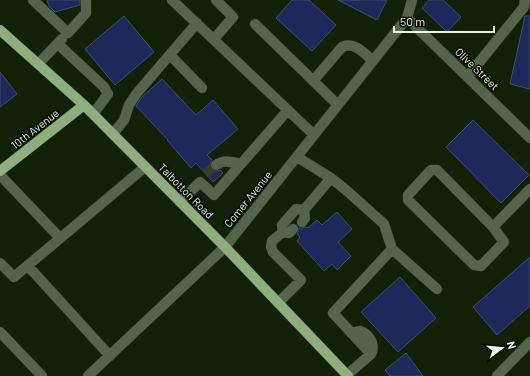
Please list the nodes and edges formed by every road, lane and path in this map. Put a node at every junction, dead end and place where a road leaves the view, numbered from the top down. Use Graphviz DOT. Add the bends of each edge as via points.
graph roads {
  1 [pos="33,0"];
  2 [pos="86,0"];
  3 [pos="172,0"];
  4 [pos="216,0"];
  5 [pos="412,0"];
  6 [pos="525,0"];
  7 [pos="407,18"];
  8 [pos="197,23"];
  9 [pos="256,24"];
  10 [pos="0,30"];
  11 [pos="68,34"];
  12 [pos="214,39"];
  13 [pos="58,44"];
  14 [pos="170,55"];
  15 [pos="373,61"];
  16 [pos="38,64"];
  17 [pos="468,76"];
  18 [pos="313,81"];
  19 [pos="202,88"];
  20 [pos="338,105"];
  21 [pos="84,106"];
  22 [pos="288,110"];
  23 [pos="93,114"];
  24 [pos="113,134"];
  25 [pos="314,135"];
  26 [pos="530,138"];
  27 [pos="297,157"];
  28 [pos="216,164"];
  29 [pos="241,164"];
  30 [pos="145,167"];
  31 [pos="0,171"];
  32 [pos="0,175"];
  33 [pos="331,178"];
  34 [pos="530,189"];
  35 [pos="180,202"];
  36 [pos="304,210"];
  37 [pos="302,222"];
  38 [pos="494,226"];
  39 [pos="294,229"];
  40 [pos="283,232"];
  41 [pos="60,238"];
  42 [pos="225,247"];
  43 [pos="392,249"];
  44 [pos="0,263"];
  45 [pos="28,266"];
  46 [pos="437,289"];
  47 [pos="278,303"];
  48 [pos="0,332"];
  49 [pos="530,342"];
  50 [pos="110,356"];
  51 [pos="42,376"];
  52 [pos="88,376"];
  53 [pos="347,376"];
  54 [pos="497,376"];
  1 -- 11 [label="street"];
  2 -- 11 [label="street" via="86,14"];
  3 -- 8 [label="street"];
  4 -- 12 [label="street" via="233,18"];
  5 -- 7 [label="street"];
  6 -- 17 [label="street" via="524,6"];
  7 -- 15 [label="street, Comer Avenue"];
  7 -- 17 [label="street, Olive Street"];
  8 -- 12 [label="street"];
  8 -- 14 [label="street"];
  9 -- 18 [label="street"];
  10 -- 16 [label="main road, Talbotton Road"];
  11 -- 13 [label="street"];
  12 -- 22 [label="street"];
  13 -- 16 [label="street"];
  13 -- 23 [label="street" via="104,87 108,94"];
  14 -- 19 [label="street"];
  14 -- 24 [label="street" via="137,93 129,105 124,120"];
  15 -- 18 [label="street" via="353,45 347,44"];
  15 -- 20 [label="street, Comer Avenue"];
  16 -- 21 [label="main road, Talbotton Road"];
  17 -- 26 [label="street, Olive Street"];
  18 -- 20 [label="street"];
  20 -- 25 [label="street, Comer Avenue"];
  21 -- 23 [label="main road, Talbotton Road"];
  21 -- 31 [label="main road, 10th Avenue"];
  22 -- 25 [label="street"];
  22 -- 29 [label="street"];
  23 -- 24 [label="main road, Talbotton Road"];
  24 -- 30 [label="main road, Talbotton Road"];
  25 -- 27 [label="street, Comer Avenue"];
  27 -- 33 [label="street"];
  27 -- 42 [label="street, Comer Avenue"];
  28 -- 29 [label="street" via="228,161"];
  29 -- 35 [label="street" via="214,195 203,178"];
  30 -- 35 [label="main road, Talbotton Road"];
  30 -- 41 [label="street"];
  32 -- 41 [label="street"];
  33 -- 36 [label="street"];
  33 -- 43 [label="street" via="384,224"];
  34 -- 38 [label="street"];
  35 -- 42 [label="main road, Talbotton Road"];
  36 -- 37 [label="street" via="305,218"];
  36 -- 40 [label="street" via="296,209 282,225"];
  38 -- 38 [label="street" via="437,170 431,170 408,195 408,200 474,265 481,266 504,242"];
  39 -- 40 [label="street"];
  40 -- 47 [label="street" via="272,241 273,252 304,283"];
  41 -- 45 [label="street"];
  42 -- 47 [label="main road, Talbotton Road"];
  42 -- 50 [label="street, Comer Avenue"];
  43 -- 46 [label="street"];
  43 -- 53 [label="street" via="333,313 371,354"];
  44 -- 45 [label="street" via="14,277"];
  45 -- 50 [label="street"];
  47 -- 53 [label="main road, Talbotton Road"];
  48 -- 51 [label="street"];
  49 -- 54 [label="street"];
  50 -- 52 [label="street, Comer Avenue"];
}
